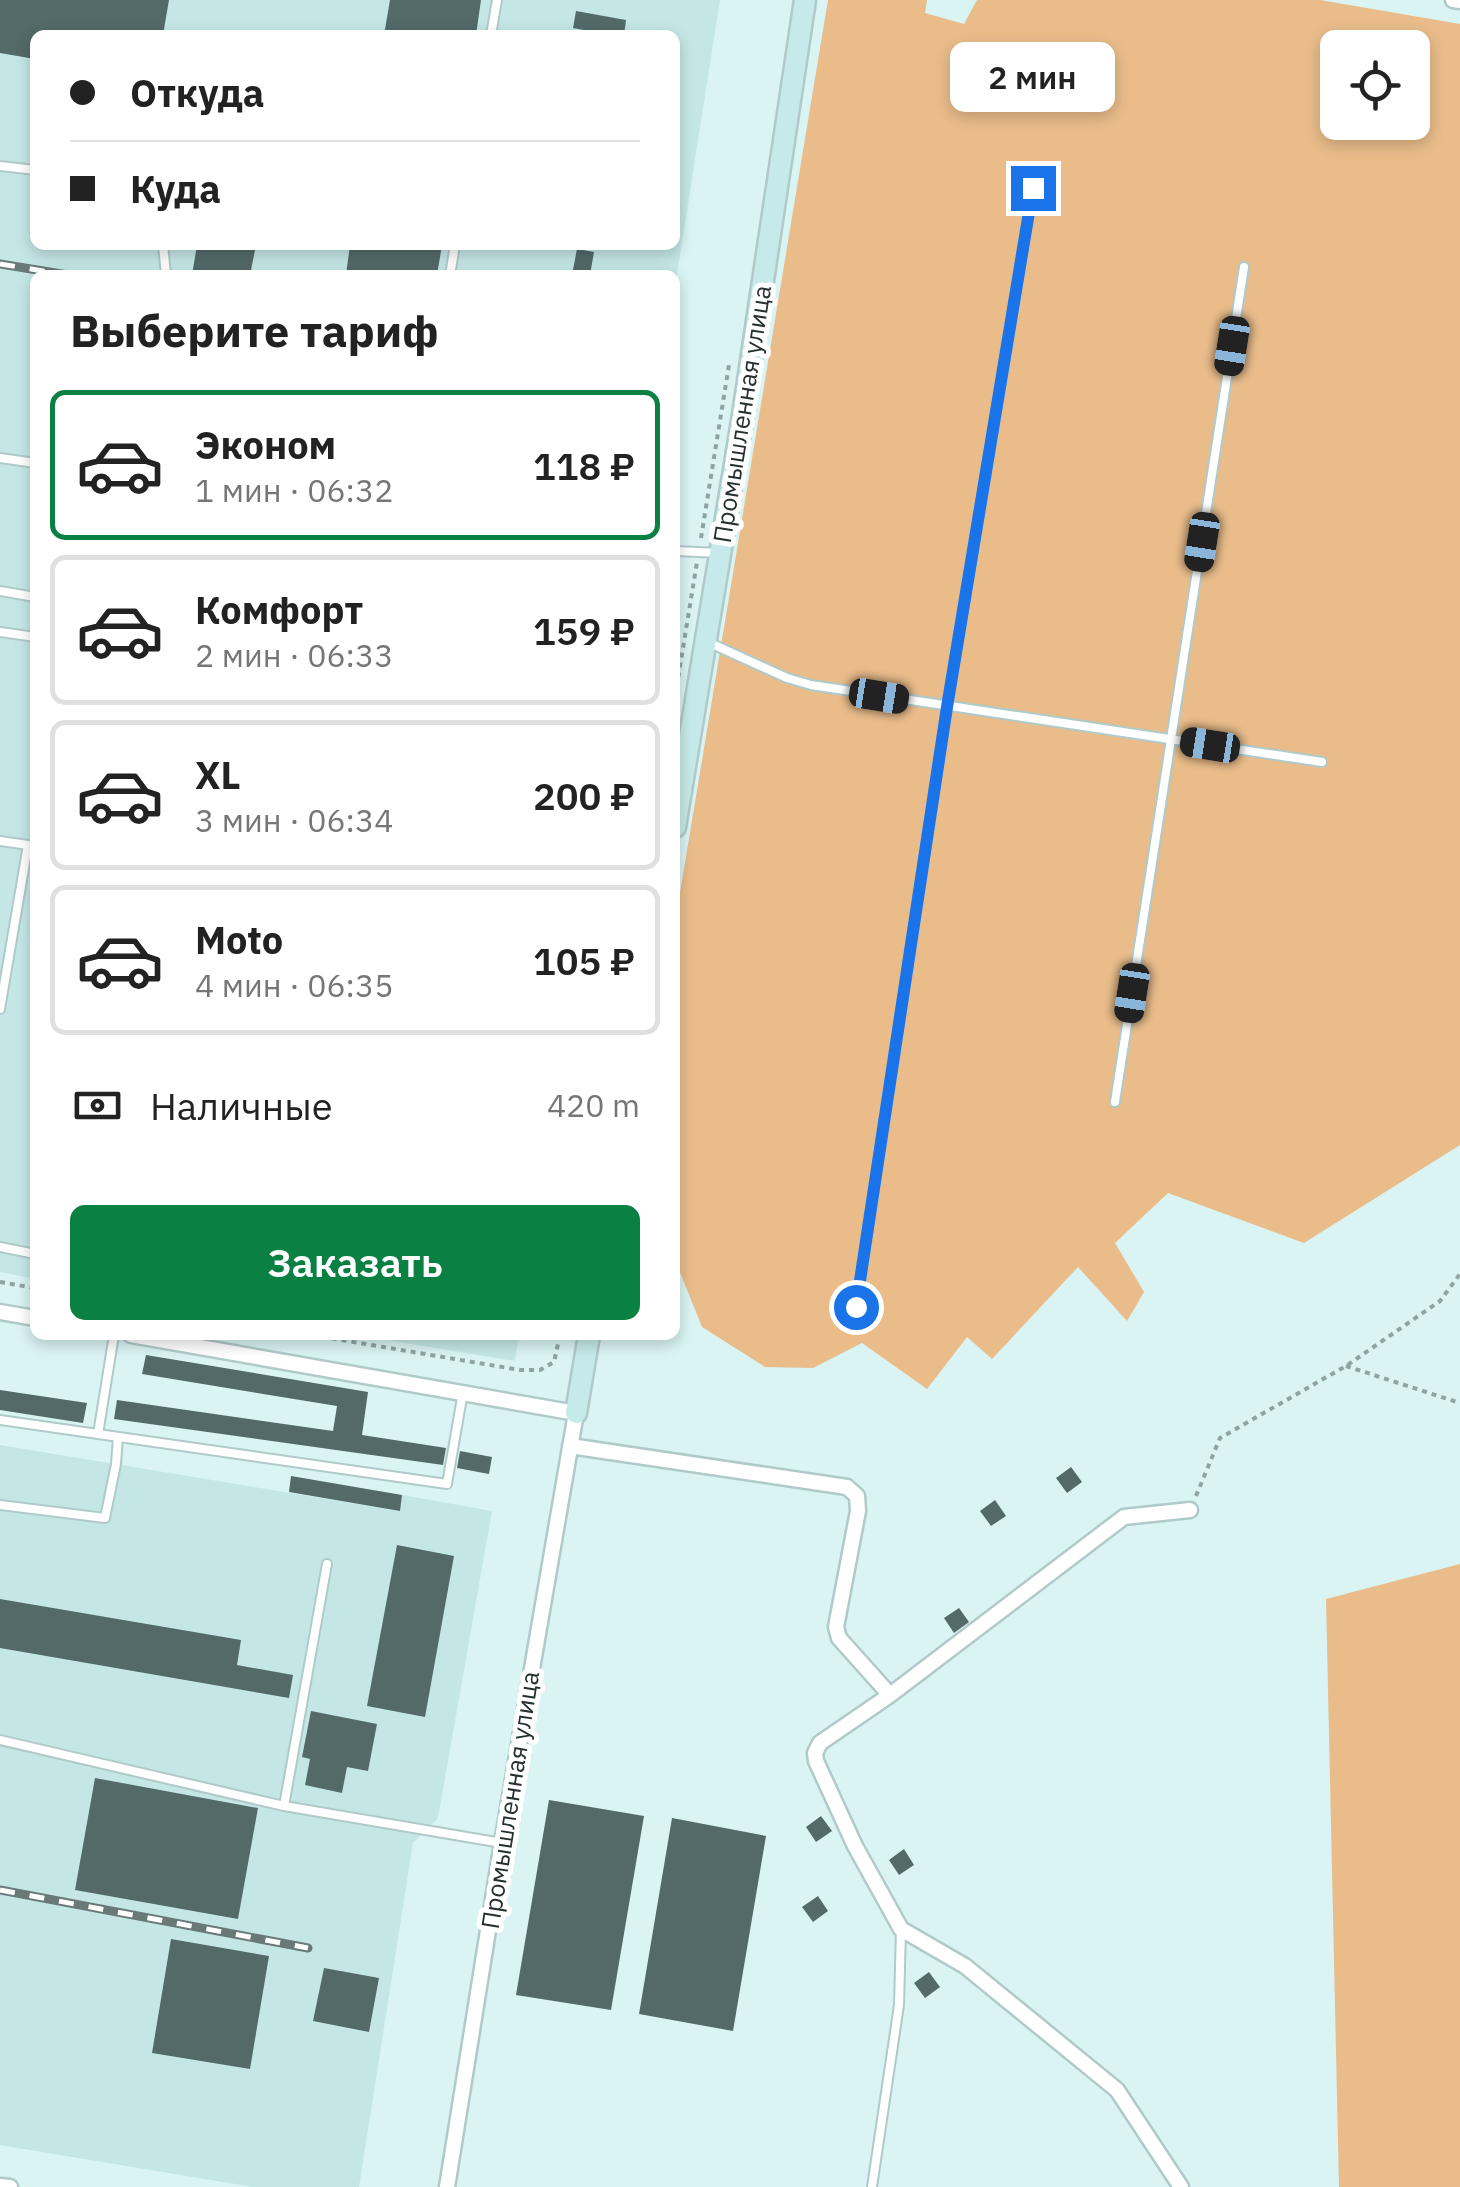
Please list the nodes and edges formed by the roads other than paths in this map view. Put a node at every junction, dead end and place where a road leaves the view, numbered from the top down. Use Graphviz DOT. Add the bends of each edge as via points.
graph roads {
  1 [pos="497,0"];
  2 [pos="805,0"];
  3 [pos="492,30"];
  4 [pos="0,166"];
  5 [pos="30,169"];
  6 [pos="1033,188"];
  7 [pos="1244,267"];
  8 [pos="0,458"];
  9 [pos="30,463"];
  10 [pos="680,551"];
  11 [pos="709,553"];
  12 [pos="0,591"];
  13 [pos="30,595"];
  14 [pos="0,632"];
  15 [pos="30,635"];
  16 [pos="706,641"];
  17 [pos="947,707"];
  18 [pos="1172,739"];
  19 [pos="1322,762"];
  20 [pos="680,797"];
  21 [pos="0,841"];
  22 [pos="30,846"];
  23 [pos="30,851"];
  24 [pos="0,1009"];
  25 [pos="1115,1102"];
  26 [pos="0,1247"];
  27 [pos="30,1253"];
  28 [pos="856,1307"];
  29 [pos="0,1312"];
  30 [pos="30,1317"];
  31 [pos="113,1340"];
  32 [pos="160,1340"];
  33 [pos="589,1340"];
  34 [pos="463,1392"];
  35 [pos="576,1413"];
  36 [pos="0,1420"];
  37 [pos="98,1434"];
  38 [pos="118,1436"];
  39 [pos="570,1446"];
  40 [pos="0,1505"];
  41 [pos="1190,1510"];
  42 [pos="326,1564"];
  43 [pos="890,1696"];
  44 [pos="0,1740"];
  45 [pos="284,1806"];
  46 [pos="502,1844"];
  47 [pos="900,1929"];
  48 [pos="0,2186"];
  49 [pos="10,2187"];
  50 [pos="447,2187"];
  51 [pos="872,2187"];
  52 [pos="1181,2187"];
  1 -- 3 [label="lane"];
  2 -- 11 [label="street, Промышленная улица"];
  4 -- 5 [label="lane"];
  6 -- 17 [label="lane"];
  7 -- 18 [label="lane"];
  8 -- 9 [label="lane"];
  10 -- 11 [label="lane"];
  11 -- 16 [label="street, Промышленная улица"];
  12 -- 13 [label="lane"];
  14 -- 15 [label="lane"];
  16 -- 17 [label="lane" via="811,685"];
  16 -- 20 [label="street, Промышленная улица"];
  17 -- 18 [label="lane"];
  17 -- 28 [label="lane"];
  18 -- 19 [label="lane"];
  18 -- 25 [label="lane"];
  21 -- 22 [label="lane"];
  23 -- 24 [label="lane"];
  26 -- 27 [label="lane"];
  29 -- 30 [label="street"];
  31 -- 37 [label="lane"];
  32 -- 34 [label="street"];
  33 -- 35 [label="street, Промышленная улица"];
  34 -- 35 [label="street"];
  34 -- 38 [label="lane" via="446,1484"];
  35 -- 39 [label="street, Промышленная улица"];
  36 -- 37 [label="lane"];
  37 -- 38 [label="lane"];
  38 -- 40 [label="lane" via="105,1518"];
  39 -- 43 [label="street" via="847,1487 857,1496 858,1512 836,1627"];
  39 -- 46 [label="street, Промышленная улица"];
  41 -- 43 [label="street" via="1124,1517"];
  42 -- 45 [label="lane"];
  43 -- 47 [label="street" via="820,1743 816,1761"];
  44 -- 45 [label="lane"];
  45 -- 46 [label="lane"];
  46 -- 50 [label="street, Промышленная улица"];
  47 -- 51 [label="lane" via="899,2005"];
  47 -- 52 [label="street" via="965,1966 1116,2090"];
  48 -- 49 [label="street"];
}
